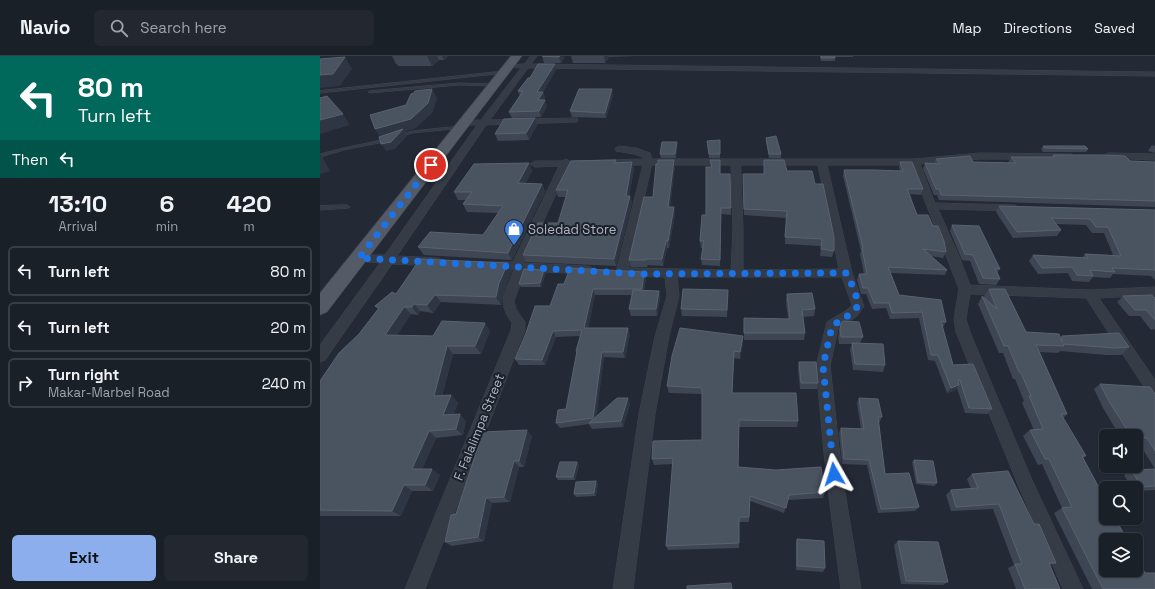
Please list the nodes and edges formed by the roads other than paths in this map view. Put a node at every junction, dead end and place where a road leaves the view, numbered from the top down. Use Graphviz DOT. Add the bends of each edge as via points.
graph roads {
  1 [pos="534,56"];
  2 [pos="514,65"];
  3 [pos="1155,74"];
  4 [pos="494,85"];
  5 [pos="320,92"];
  6 [pos="320,96"];
  7 [pos="574,120"];
  8 [pos="483,123"];
  9 [pos="462,125"];
  10 [pos="619,149"];
  11 [pos="320,156"];
  12 [pos="1080,156"];
  13 [pos="1096,156"];
  14 [pos="1155,157"];
  15 [pos="566,162"];
  16 [pos="648,162"];
  17 [pos="822,162"];
  18 [pos="915,162"];
  19 [pos="736,163"];
  20 [pos="535,164"];
  21 [pos="931,206"];
  22 [pos="347,207"];
  23 [pos="320,208"];
  24 [pos="1024,208"];
  25 [pos="359,258"];
  26 [pos="389,260"];
  27 [pos="445,263"];
  28 [pos="484,265"];
  29 [pos="519,267"];
  30 [pos="599,270"];
  31 [pos="846,273"];
  32 [pos="671,274"];
  33 [pos="737,274"];
  34 [pos="965,289"];
  35 [pos="1155,292"];
  36 [pos="1090,294"];
  37 [pos="320,307"];
  38 [pos="320,356"];
  39 [pos="1155,392"];
  40 [pos="415,589"];
  41 [pos="624,589"];
  42 [pos="851,589"];
  43 [pos="1073,589"];
  1 -- 2 [label="street"];
  2 -- 3 [label="street"];
  2 -- 4 [label="main road"];
  2 -- 5 [label="lane"];
  2 -- 8 [label="street"];
  4 -- 6 [label="lane" via="459,84"];
  4 -- 9 [label="main road"];
  7 -- 8 [label="street"];
  8 -- 9 [label="street"];
  8 -- 26 [label="street"];
  9 -- 11 [label="lane" via="412,132"];
  9 -- 25 [label="main road"];
  10 -- 16 [label="street" via="642,152 647,155"];
  12 -- 18 [label="street" via="980,156"];
  13 -- 14 [label="street"];
  15 -- 16 [label="street"];
  15 -- 20 [label="street"];
  15 -- 29 [label="street, F. Falalimpa Street"];
  16 -- 19 [label="street"];
  16 -- 32 [label="street" via="618,272"];
  17 -- 18 [label="street"];
  17 -- 19 [label="street"];
  17 -- 31 [label="street"];
  18 -- 21 [label="street"];
  19 -- 33 [label="street"];
  21 -- 24 [label="street"];
  21 -- 34 [label="street"];
  22 -- 23 [label="lane"];
  25 -- 26 [label="street"];
  25 -- 37 [label="main road"];
  26 -- 27 [label="street"];
  26 -- 38 [label="street"];
  28 -- 29 [label="street"];
  29 -- 30 [label="street"];
  29 -- 40 [label="street, F. Falalimpa Street" via="508,301 510,310 519,322 518,330"];
  31 -- 33 [label="street"];
  31 -- 42 [label="street" via="855,291 858,306 832,326 823,366 834,474"];
  32 -- 33 [label="street"];
  32 -- 41 [label="street" via="673,296 662,336 647,414"];
  34 -- 36 [label="street"];
  34 -- 43 [label="street" via="960,319 963,332 1026,485"];
  35 -- 36 [label="street"];
  36 -- 39 [label="street"];
}
